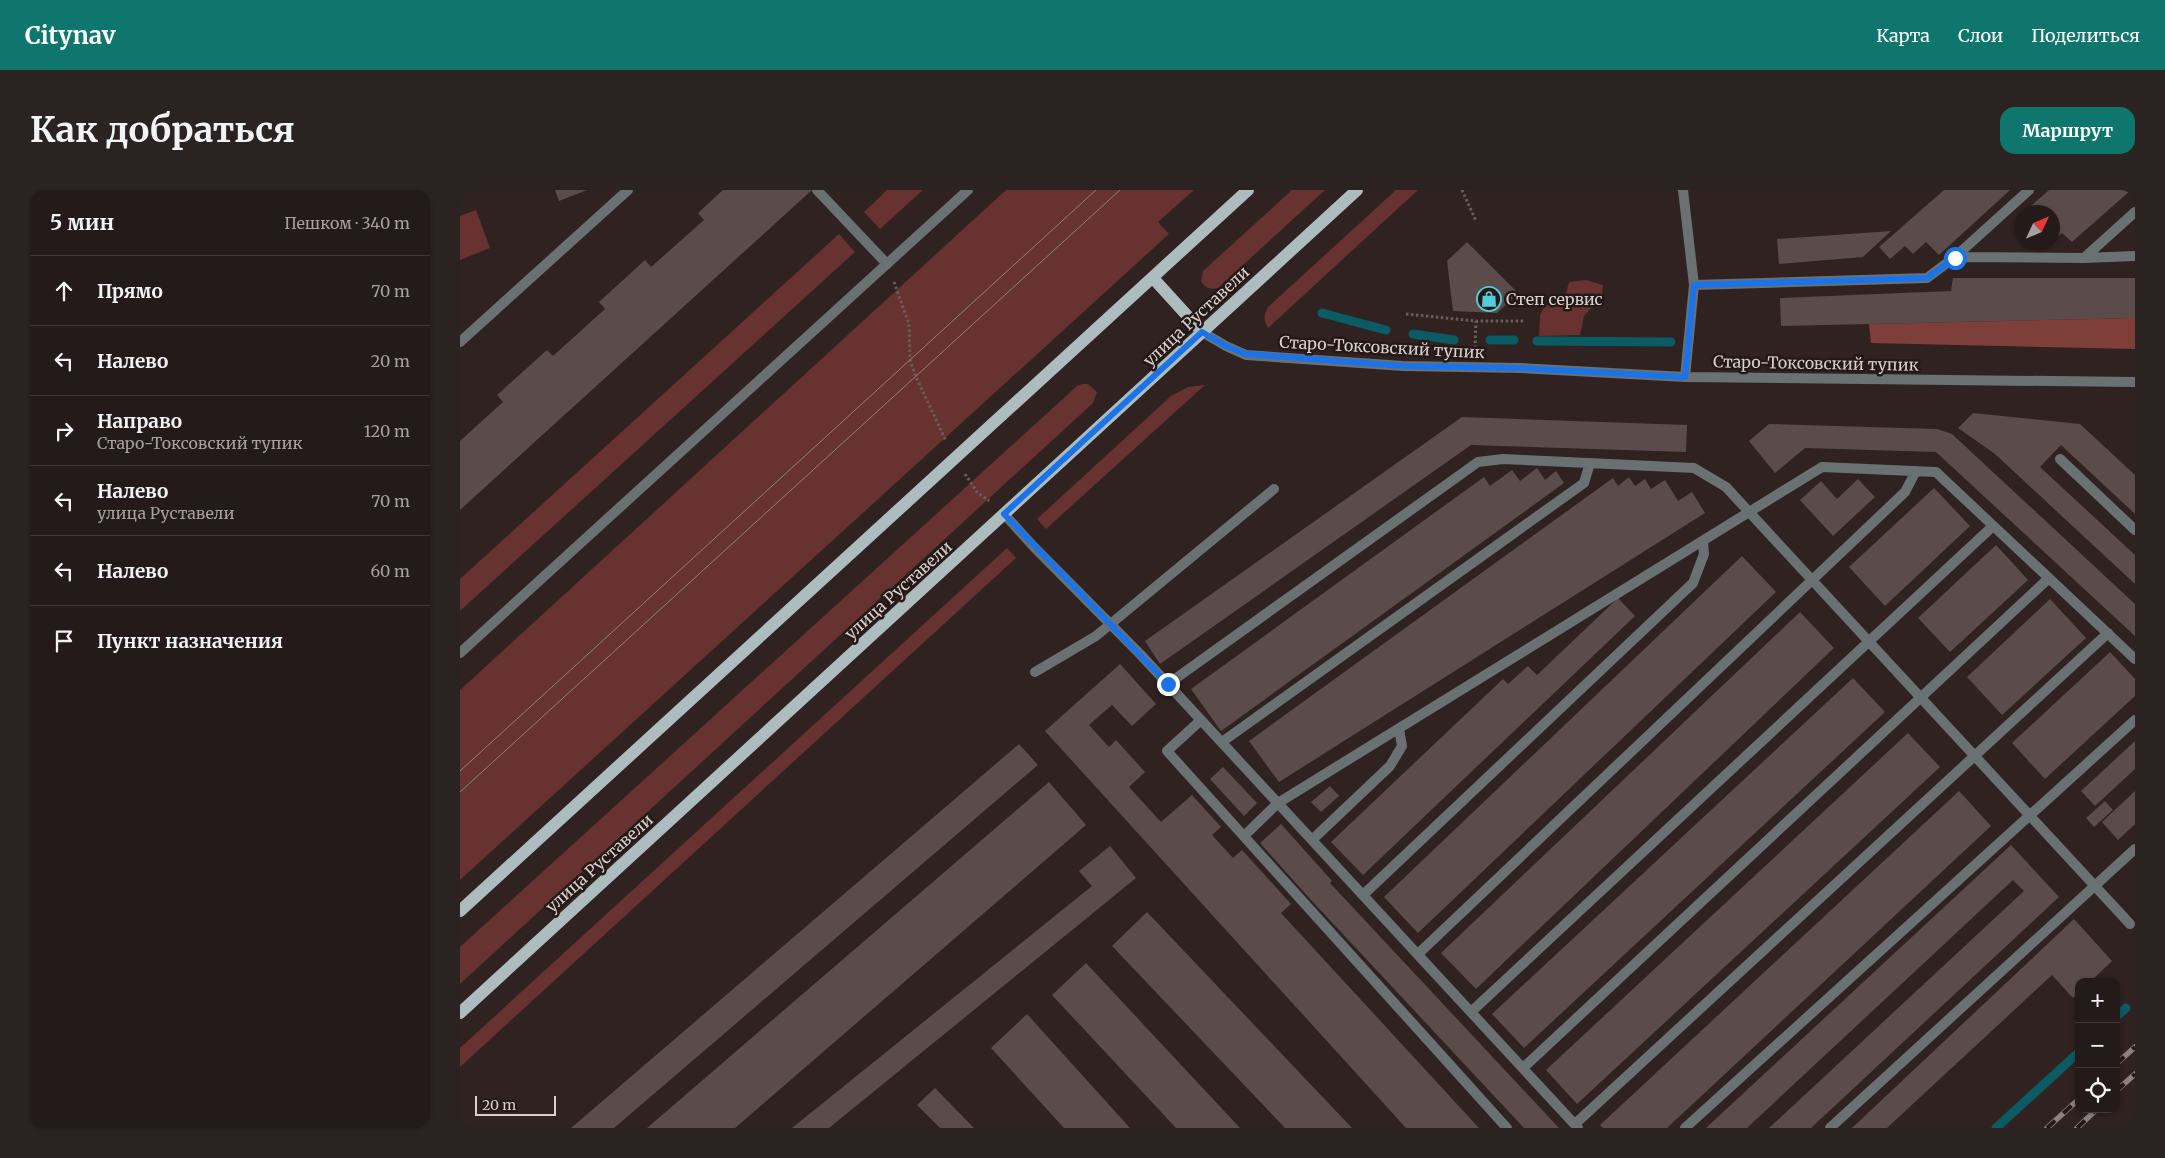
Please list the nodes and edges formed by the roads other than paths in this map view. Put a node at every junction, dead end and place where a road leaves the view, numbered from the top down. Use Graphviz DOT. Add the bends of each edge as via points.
graph roads {
  1 [pos="628,190"];
  2 [pos="818,190"];
  3 [pos="968,190"];
  4 [pos="1248,190"];
  5 [pos="1357,190"];
  6 [pos="1683,190"];
  7 [pos="2029,190"];
  8 [pos="2135,212"];
  9 [pos="2135,256"];
  10 [pos="1955,258"];
  11 [pos="2084,258"];
  12 [pos="887,264"];
  13 [pos="1153,278"];
  14 [pos="1694,285"];
  15 [pos="1202,332"];
  16 [pos="460,342"];
  17 [pos="1685,377"];
  18 [pos="2135,382"];
  19 [pos="2060,459"];
  20 [pos="1590,463"];
  21 [pos="1916,471"];
  22 [pos="1274,489"];
  23 [pos="1749,512"];
  24 [pos="1004,514"];
  25 [pos="1993,526"];
  26 [pos="2135,530"];
  27 [pos="1703,541"];
  28 [pos="2049,578"];
  29 [pos="1812,580"];
  30 [pos="1110,623"];
  31 [pos="2108,633"];
  32 [pos="1869,641"];
  33 [pos="460,654"];
  34 [pos="2135,659"];
  35 [pos="1035,672"];
  36 [pos="1168,684"];
  37 [pos="1921,698"];
  38 [pos="1201,720"];
  39 [pos="2135,720"];
  40 [pos="1399,729"];
  41 [pos="1222,742"];
  42 [pos="1975,756"];
  43 [pos="1278,803"];
  44 [pos="2029,816"];
  45 [pos="1244,836"];
  46 [pos="1312,840"];
  47 [pos="2135,849"];
  48 [pos="2095,886"];
  49 [pos="1363,895"];
  50 [pos="460,912"];
  51 [pos="2130,924"];
  52 [pos="1418,954"];
  53 [pos="1471,1012"];
  54 [pos="460,1013"];
  55 [pos="1523,1068"];
  56 [pos="1576,1126"];
  57 [pos="1506,1128"];
  58 [pos="1685,1128"];
  59 [pos="1830,1128"];
  1 -- 16 [label="street"];
  2 -- 12 [label="street"];
  3 -- 12 [label="street"];
  4 -- 13 [label="main road"];
  5 -- 15 [label="main road, улица Руставели"];
  6 -- 14 [label="street"];
  7 -- 10 [label="street"];
  8 -- 11 [label="street"];
  9 -- 11 [label="street"];
  10 -- 11 [label="street"];
  10 -- 14 [label="street" via="1927,278"];
  12 -- 33 [label="street"];
  13 -- 15 [label="main road"];
  13 -- 50 [label="main road"];
  14 -- 17 [label="street"];
  15 -- 17 [label="street, Старо-Токсовский тупик" via="1246,354 1403,366"];
  15 -- 24 [label="main road, улица Руставели"];
  17 -- 18 [label="street, Старо-Токсовский тупик"];
  19 -- 26 [label="street"];
  20 -- 23 [label="street" via="1694,468 1726,487"];
  20 -- 36 [label="street" via="1503,459 1478,462"];
  20 -- 41 [label="street" via="1584,482"];
  21 -- 23 [label="street" via="1822,467"];
  21 -- 25 [label="street" via="1936,472"];
  21 -- 29 [label="street" via="1905,492"];
  22 -- 30 [label="street"];
  23 -- 27 [label="street"];
  23 -- 29 [label="street"];
  24 -- 30 [label="street"];
  24 -- 54 [label="main road, улица Руставели"];
  25 -- 28 [label="street"];
  25 -- 32 [label="street"];
  27 -- 40 [label="street"];
  27 -- 49 [label="street" via="1704,554 1693,584"];
  28 -- 31 [label="street"];
  28 -- 37 [label="street"];
  29 -- 32 [label="street"];
  29 -- 52 [label="street"];
  30 -- 35 [label="street" via="1096,636"];
  30 -- 36 [label="street"];
  31 -- 34 [label="street"];
  31 -- 42 [label="street"];
  32 -- 37 [label="street"];
  32 -- 53 [label="street"];
  36 -- 38 [label="street"];
  37 -- 42 [label="street"];
  37 -- 55 [label="street"];
  38 -- 41 [label="street"];
  38 -- 45 [label="street" via="1168,751"];
  39 -- 44 [label="street"];
  40 -- 43 [label="street"];
  40 -- 46 [label="street" via="1402,746 1390,766"];
  41 -- 43 [label="street"];
  42 -- 44 [label="street"];
  42 -- 56 [label="street"];
  43 -- 45 [label="street"];
  43 -- 46 [label="street"];
  44 -- 48 [label="street"];
  44 -- 58 [label="street"];
  45 -- 57 [label="street"];
  46 -- 49 [label="street"];
  47 -- 48 [label="street"];
  48 -- 51 [label="street"];
  48 -- 59 [label="street"];
  49 -- 52 [label="street"];
  52 -- 53 [label="street"];
  53 -- 55 [label="street"];
  55 -- 56 [label="street"];
}
